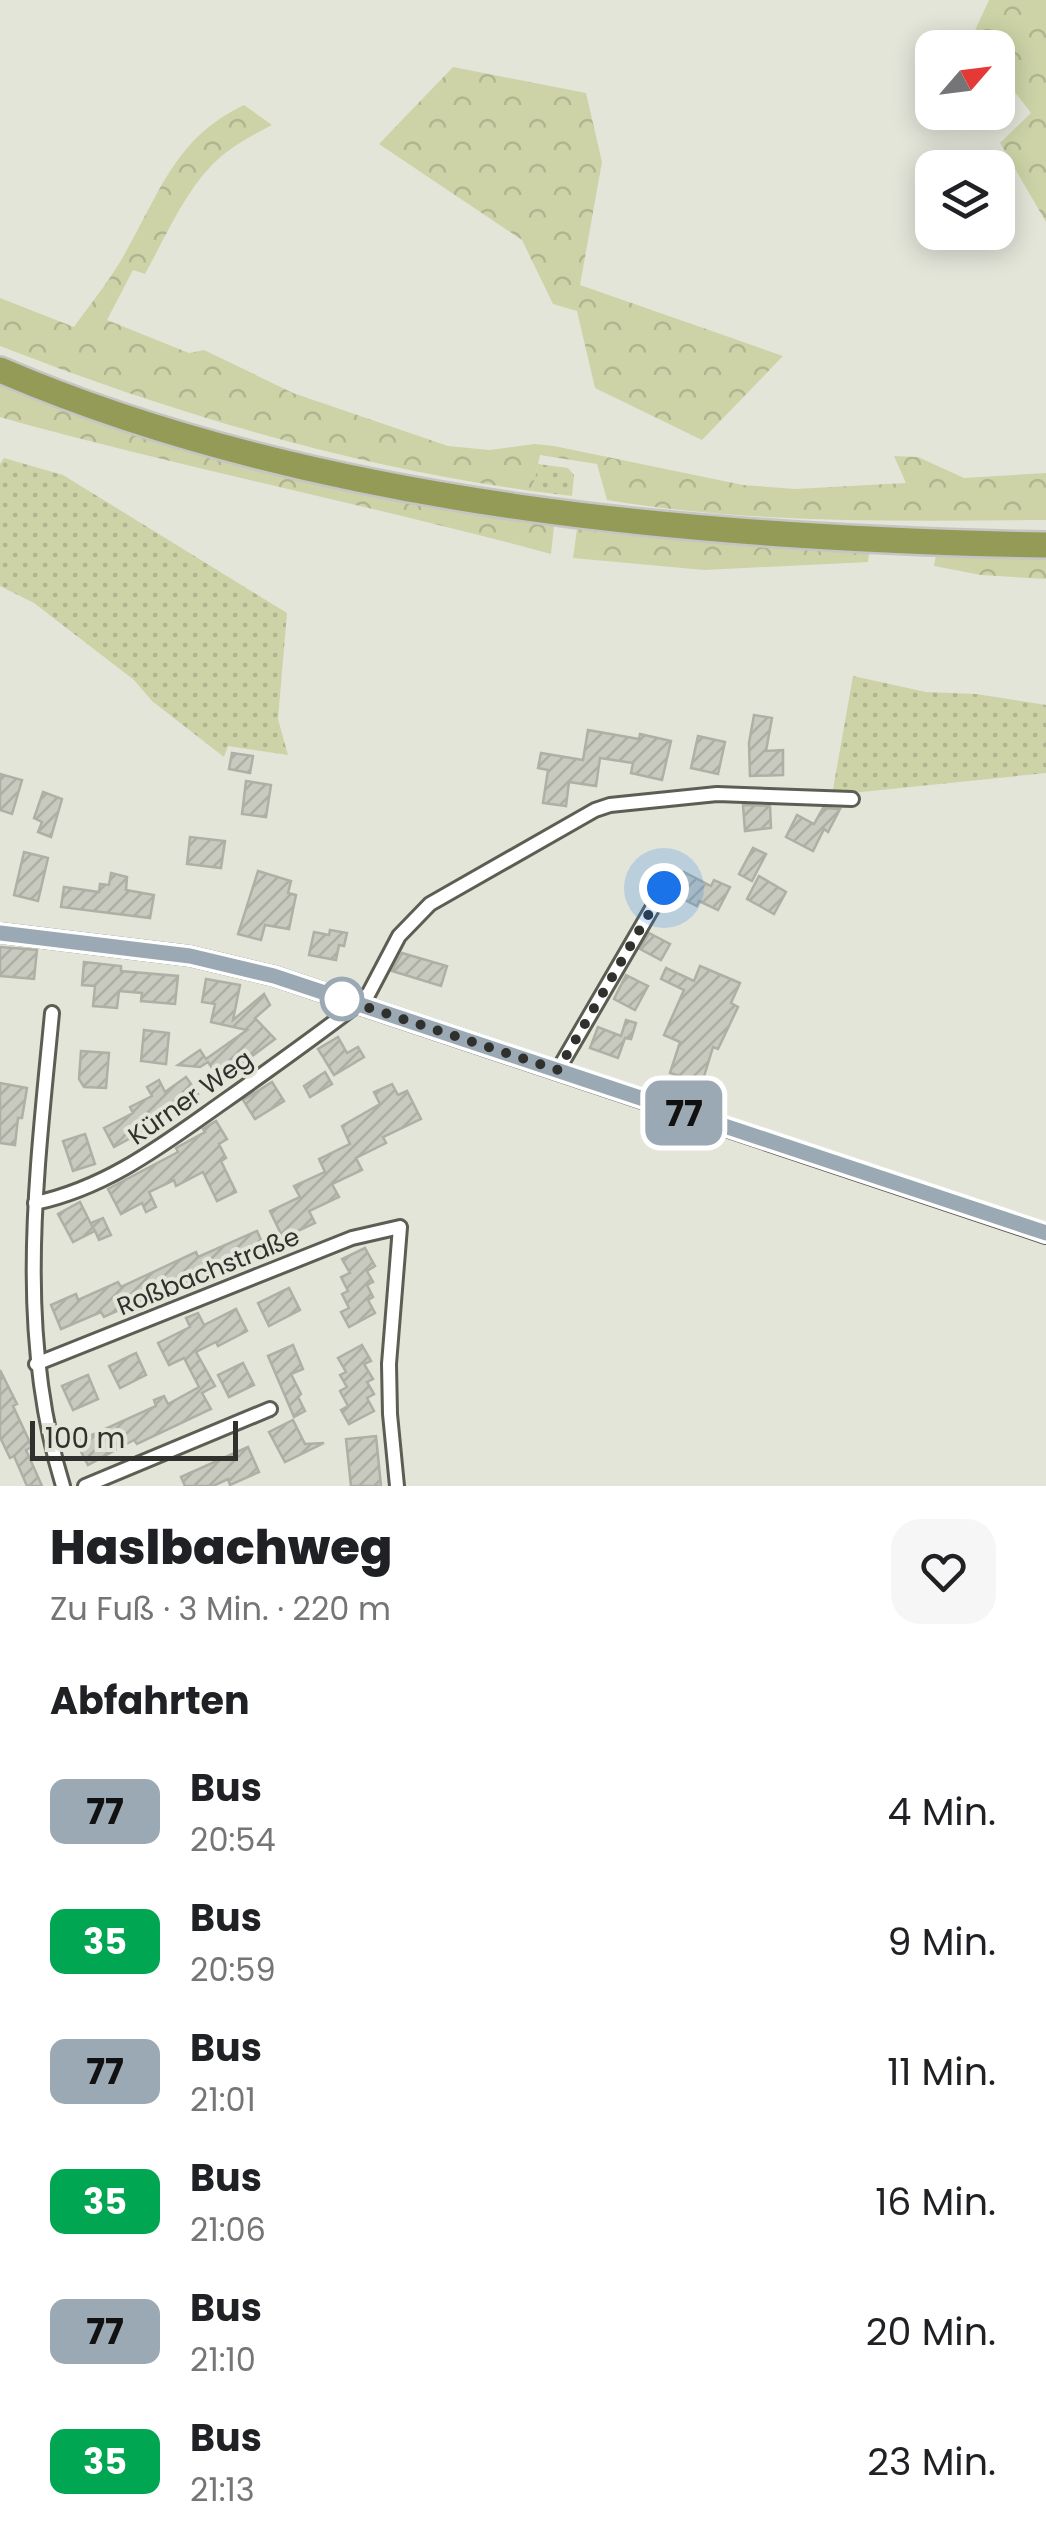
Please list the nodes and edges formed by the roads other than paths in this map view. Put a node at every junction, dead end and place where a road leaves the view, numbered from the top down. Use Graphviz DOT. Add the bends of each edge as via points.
graph roads {
  1 [pos="0,370"];
  2 [pos="1046,545"];
  3 [pos="852,799"];
  4 [pos="664,888"];
  5 [pos="0,933"];
  6 [pos="358,1004"];
  7 [pos="52,1013"];
  8 [pos="558,1070"];
  9 [pos="35,1203"];
  10 [pos="1046,1234"];
  11 [pos="36,1364"];
  12 [pos="270,1409"];
  13 [pos="63,1486"];
  14 [pos="85,1486"];
  15 [pos="397,1486"];
  1 -- 2 [label="highway" via="104,410 357,478 605,517"];
  3 -- 6 [label="street" via="717,794 595,810 430,904 399,936"];
  4 -- 8 [label="street"];
  5 -- 6 [label="street" via="190,956"];
  6 -- 8 [label="street"];
  6 -- 9 [label="street, Kürner Weg" via="143,1158"];
  7 -- 9 [label="street"];
  8 -- 10 [label="street"];
  9 -- 11 [label="street"];
  11 -- 13 [label="street"];
  11 -- 15 [label="street, Roßbachstraße" via="352,1238 400,1227 389,1364"];
  12 -- 14 [label="street"];
}
